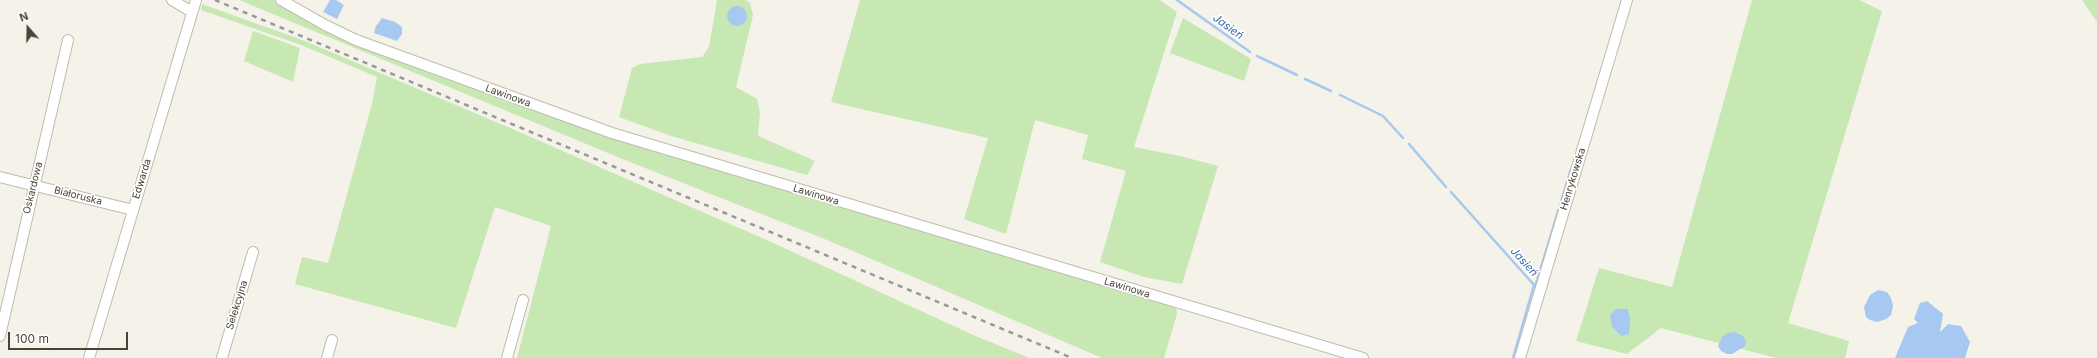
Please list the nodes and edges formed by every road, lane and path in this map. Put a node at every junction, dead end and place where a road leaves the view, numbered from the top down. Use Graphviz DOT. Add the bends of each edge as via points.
graph roads {
  1 [pos="172,0"];
  2 [pos="196,0"];
  3 [pos="282,0"];
  4 [pos="1627,0"];
  5 [pos="192,12"];
  6 [pos="68,40"];
  7 [pos="0,177"];
  8 [pos="34,185"];
  9 [pos="133,210"];
  10 [pos="253,252"];
  11 [pos="523,300"];
  12 [pos="0,336"];
  13 [pos="332,340"];
  14 [pos="89,358"];
  15 [pos="222,358"];
  16 [pos="327,358"];
  17 [pos="507,358"];
  18 [pos="1363,358"];
  19 [pos="1520,358"];
  1 -- 5 [label="street"];
  2 -- 5 [label="street, Edwarda"];
  3 -- 18 [label="street, Lawinowa" via="356,40 617,135"];
  4 -- 19 [label="street, Henrykowska"];
  5 -- 9 [label="street, Edwarda"];
  6 -- 8 [label="street, Oskardowa"];
  7 -- 8 [label="street, Białoruska"];
  8 -- 9 [label="street, Białoruska"];
  8 -- 12 [label="street, Oskardowa"];
  9 -- 14 [label="street, Edwarda"];
  10 -- 15 [label="street, Selekcyjna"];
  11 -- 17 [label="street"];
  13 -- 16 [label="street"];
}
